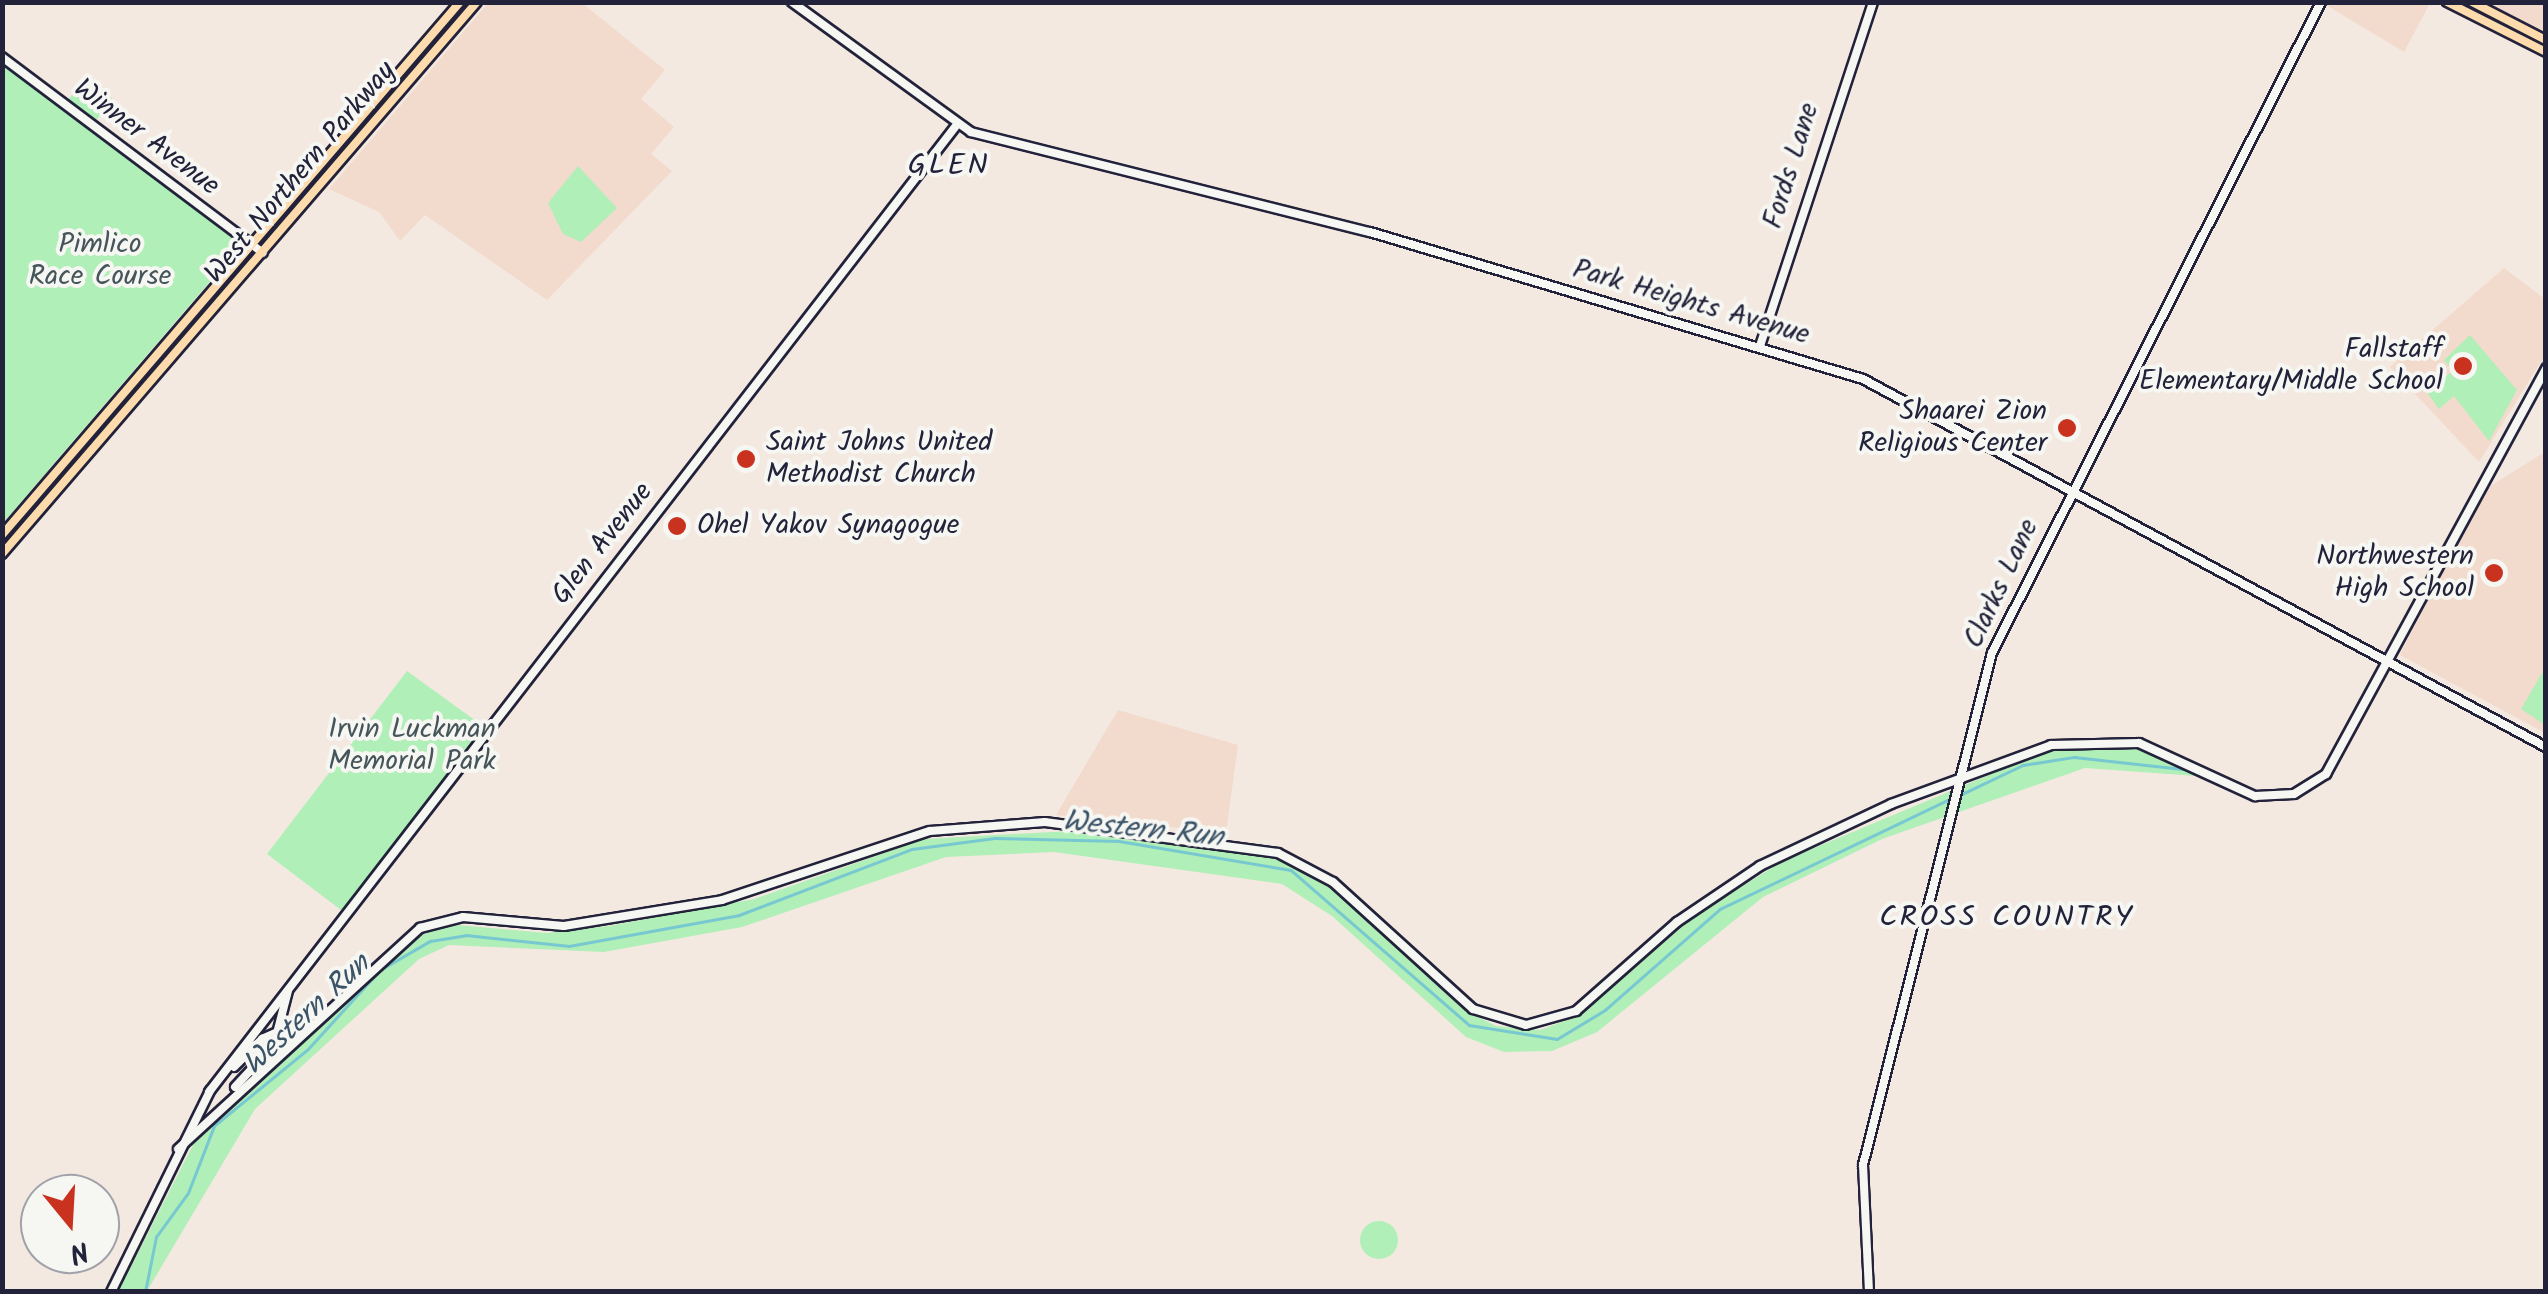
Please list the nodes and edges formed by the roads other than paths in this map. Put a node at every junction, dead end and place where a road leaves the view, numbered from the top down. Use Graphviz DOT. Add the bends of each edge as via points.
graph roads {
  1 [pos="460,2"];
  2 [pos="476,2"];
  3 [pos="792,2"];
  4 [pos="1873,2"];
  5 [pos="2321,2"];
  6 [pos="2447,2"];
  7 [pos="2460,2"];
  8 [pos="2476,4"];
  9 [pos="2546,40"];
  10 [pos="2546,52"];
  11 [pos="2,57"];
  12 [pos="956,126"];
  13 [pos="251,245"];
  14 [pos="263,253"];
  15 [pos="1760,346"];
  16 [pos="2546,368"];
  17 [pos="2072,491"];
  18 [pos="2,534"];
  19 [pos="2,554"];
  20 [pos="2386,661"];
  21 [pos="2546,747"];
  22 [pos="1960,778"];
  23 [pos="288,991"];
  24 [pos="318,1013"];
  25 [pos="280,1031"];
  26 [pos="209,1092"];
  27 [pos="227,1099"];
  28 [pos="178,1149"];
  29 [pos="111,1292"];
  30 [pos="1869,1292"];
  1 -- 13 [label="main road, West Northern Parkway"];
  2 -- 14 [label="main road, West Northern Parkway"];
  3 -- 12 [label="main road, Park Heights Avenue"];
  4 -- 15 [label="main road, Fords Lane"];
  5 -- 17 [label="main road, Clarks Lane"];
  6 -- 10 [label="main road"];
  7 -- 8 [label="main road"];
  8 -- 9 [label="main road"];
  11 -- 13 [label="main road, Winner Avenue"];
  12 -- 15 [label="main road, Park Heights Avenue"];
  12 -- 23 [label="main road, Glen Avenue"];
  13 -- 14 [label="main road, Winner Avenue"];
  13 -- 18 [label="main road, West Northern Parkway"];
  14 -- 19 [label="main road, West Northern Parkway"];
  15 -- 17 [label="main road, Park Heights Avenue" via="1872,383"];
  16 -- 20 [label="main road"];
  17 -- 20 [label="main road, Park Heights Avenue"];
  17 -- 22 [label="main road, Clarks Lane" via="1992,653"];
  20 -- 21 [label="main road, Park Heights Avenue"];
  20 -- 22 [label="main road" via="2324,778 2288,797 2262,798 2174,752 2091,739"];
  22 -- 24 [label="main road" via="1740,877 1583,1006 1536,1024 1473,1008 1356,901 1291,858 1045,822 919,834 752,893 653,913 555,927 442,920 401,939"];
  22 -- 30 [label="main road, Clarks Lane" via="1863,1165"];
  23 -- 25 [label="main road, Glen Avenue"];
  23 -- 26 [label="main road, Glen Avenue"];
  24 -- 25 [label="main road"];
  24 -- 27 [label="main road"];
  25 -- 26 [label="main road"];
  25 -- 27 [label="main road, Glen Avenue"];
  26 -- 28 [label="main road"];
  27 -- 28 [label="main road"];
  28 -- 29 [label="main road"];
}
